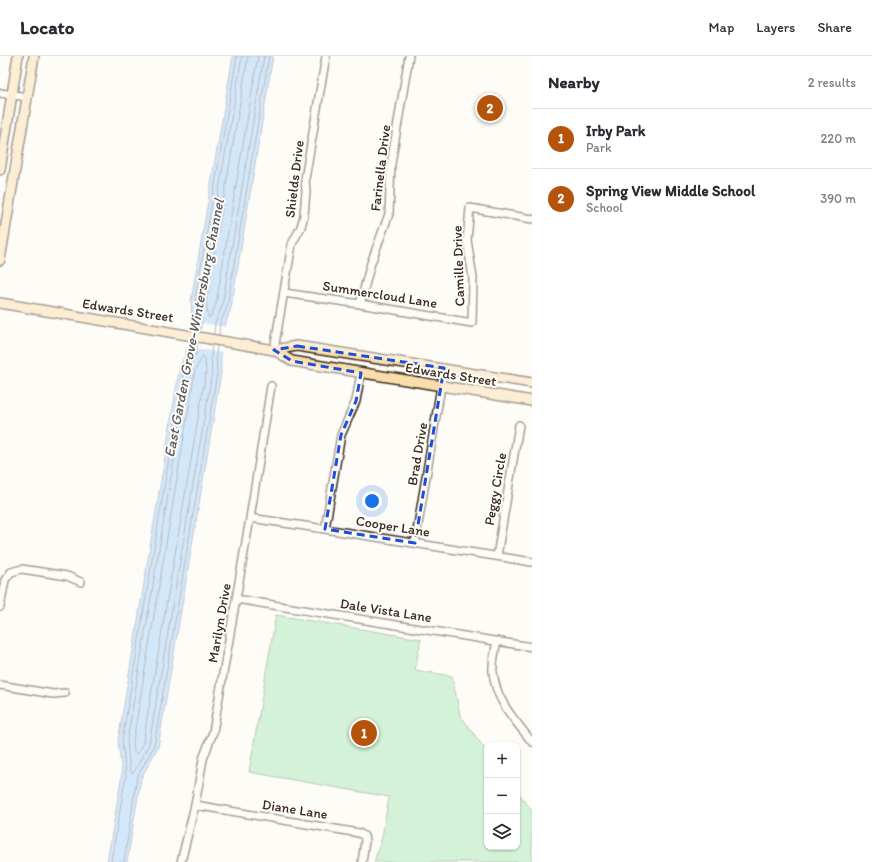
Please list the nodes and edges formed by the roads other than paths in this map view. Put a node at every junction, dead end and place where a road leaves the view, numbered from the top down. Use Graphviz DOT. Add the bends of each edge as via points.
graph roads {
  1 [pos="18,56"];
  2 [pos="34,56"];
  3 [pos="326,56"];
  4 [pos="409,56"];
  5 [pos="0,92"];
  6 [pos="12,94"];
  7 [pos="27,97"];
  8 [pos="0,170"];
  9 [pos="532,219"];
  10 [pos="0,260"];
  11 [pos="284,293"];
  12 [pos="0,303"];
  13 [pos="360,304"];
  14 [pos="472,322"];
  15 [pos="274,350"];
  16 [pos="444,368"];
  17 [pos="361,373"];
  18 [pos="532,383"];
  19 [pos="271,386"];
  20 [pos="442,387"];
  21 [pos="532,401"];
  22 [pos="519,426"];
  23 [pos="250,518"];
  24 [pos="325,529"];
  25 [pos="415,543"];
  26 [pos="497,556"];
  27 [pos="532,562"];
  28 [pos="81,582"];
  29 [pos="236,599"];
  30 [pos="0,607"];
  31 [pos="497,641"];
  32 [pos="532,647"];
  33 [pos="0,685"];
  34 [pos="65,693"];
  35 [pos="532,742"];
  36 [pos="195,805"];
  37 [pos="181,862"];
  38 [pos="362,862"];
  1 -- 6 [label="main road"];
  2 -- 7 [label="main road"];
  3 -- 11 [label="street, Shields Drive" via="304,179 304,215 292,244"];
  4 -- 13 [label="street, Farinella Drive" via="391,164 389,214 371,263"];
  5 -- 6 [label="street"];
  6 -- 7 [label="street"];
  6 -- 8 [label="main road"];
  7 -- 10 [label="main road"];
  9 -- 14 [label="street, Camille Drive" via="470,208 467,240 474,278"];
  11 -- 13 [label="street, Summercloud Lane"];
  11 -- 15 [label="street, Shields Drive"];
  12 -- 15 [label="main road, Edwards Street"];
  13 -- 14 [label="street, Summercloud Lane"];
  15 -- 16 [label="main road, Edwards Street" via="297,346"];
  15 -- 17 [label="main road, Edwards Street" via="292,361"];
  16 -- 18 [label="main road, Edwards Street"];
  16 -- 20 [label="street, Brad Drive"];
  17 -- 20 [label="main road, Edwards Street"];
  17 -- 24 [label="street" via="356,401 341,434"];
  19 -- 23 [label="street, Marilyn Drive"];
  20 -- 21 [label="main road, Edwards Street"];
  20 -- 25 [label="street, Brad Drive"];
  22 -- 26 [label="street, Peggy Circle"];
  23 -- 24 [label="street, Cooper Lane"];
  23 -- 29 [label="street, Marilyn Drive"];
  24 -- 25 [label="street, Cooper Lane"];
  25 -- 26 [label="street, Cooper Lane"];
  26 -- 27 [label="street, Cooper Lane"];
  28 -- 30 [label="street" via="67,576 22,569 11,572 5,580"];
  29 -- 31 [label="street, Dale Vista Lane"];
  29 -- 36 [label="street, Marilyn Drive" via="214,732 203,759"];
  31 -- 32 [label="street, Dale Vista Lane"];
  31 -- 35 [label="street" via="492,671 499,698"];
  33 -- 34 [label="street" via="53,694"];
  36 -- 37 [label="street, Marilyn Drive"];
  36 -- 38 [label="street, Diane Lane" via="359,833 364,836 365,841"];
}
